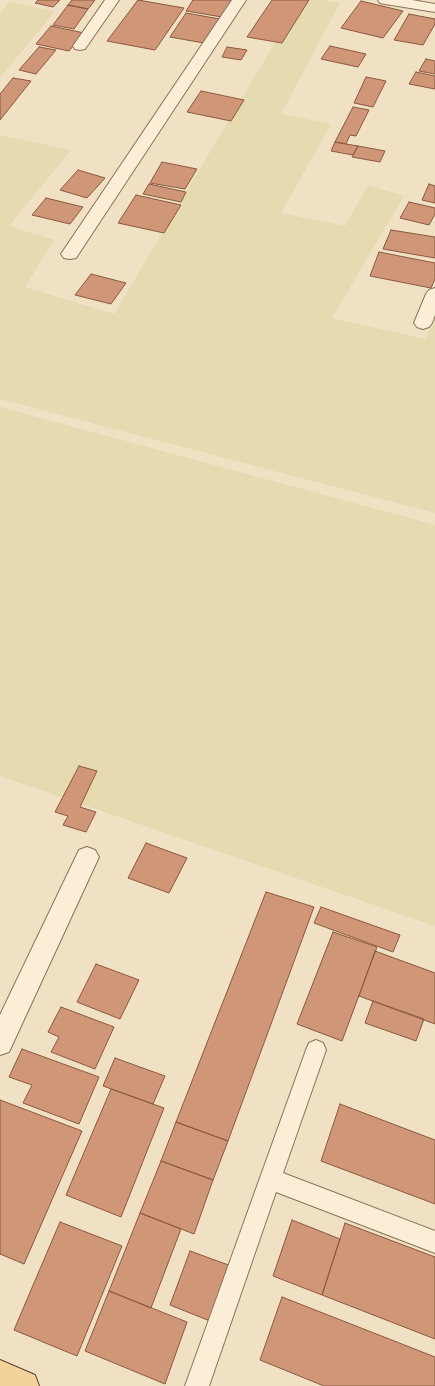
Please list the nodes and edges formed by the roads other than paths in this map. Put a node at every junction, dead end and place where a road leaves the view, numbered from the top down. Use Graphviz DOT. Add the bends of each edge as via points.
graph roads {
  1 [pos="112,0"];
  2 [pos="239,0"];
  3 [pos="385,0"];
  4 [pos="435,8"];
  5 [pos="80,46"];
  6 [pos="70,254"];
  7 [pos="435,294"];
  8 [pos="423,323"];
  9 [pos="87,857"];
  10 [pos="0,1043"];
  11 [pos="316,1050"];
  12 [pos="270,1179"];
  13 [pos="435,1242"];
  14 [pos="0,1375"];
  15 [pos="24,1386"];
  16 [pos="197,1386"];
  1 -- 5 [label="street"];
  2 -- 6 [label="street"];
  3 -- 4 [label="street"];
  7 -- 8 [label="street"];
  9 -- 10 [label="street"];
  11 -- 12 [label="lane"];
  12 -- 13 [label="lane"];
  12 -- 16 [label="lane"];
  14 -- 15 [label="main road"];
}
